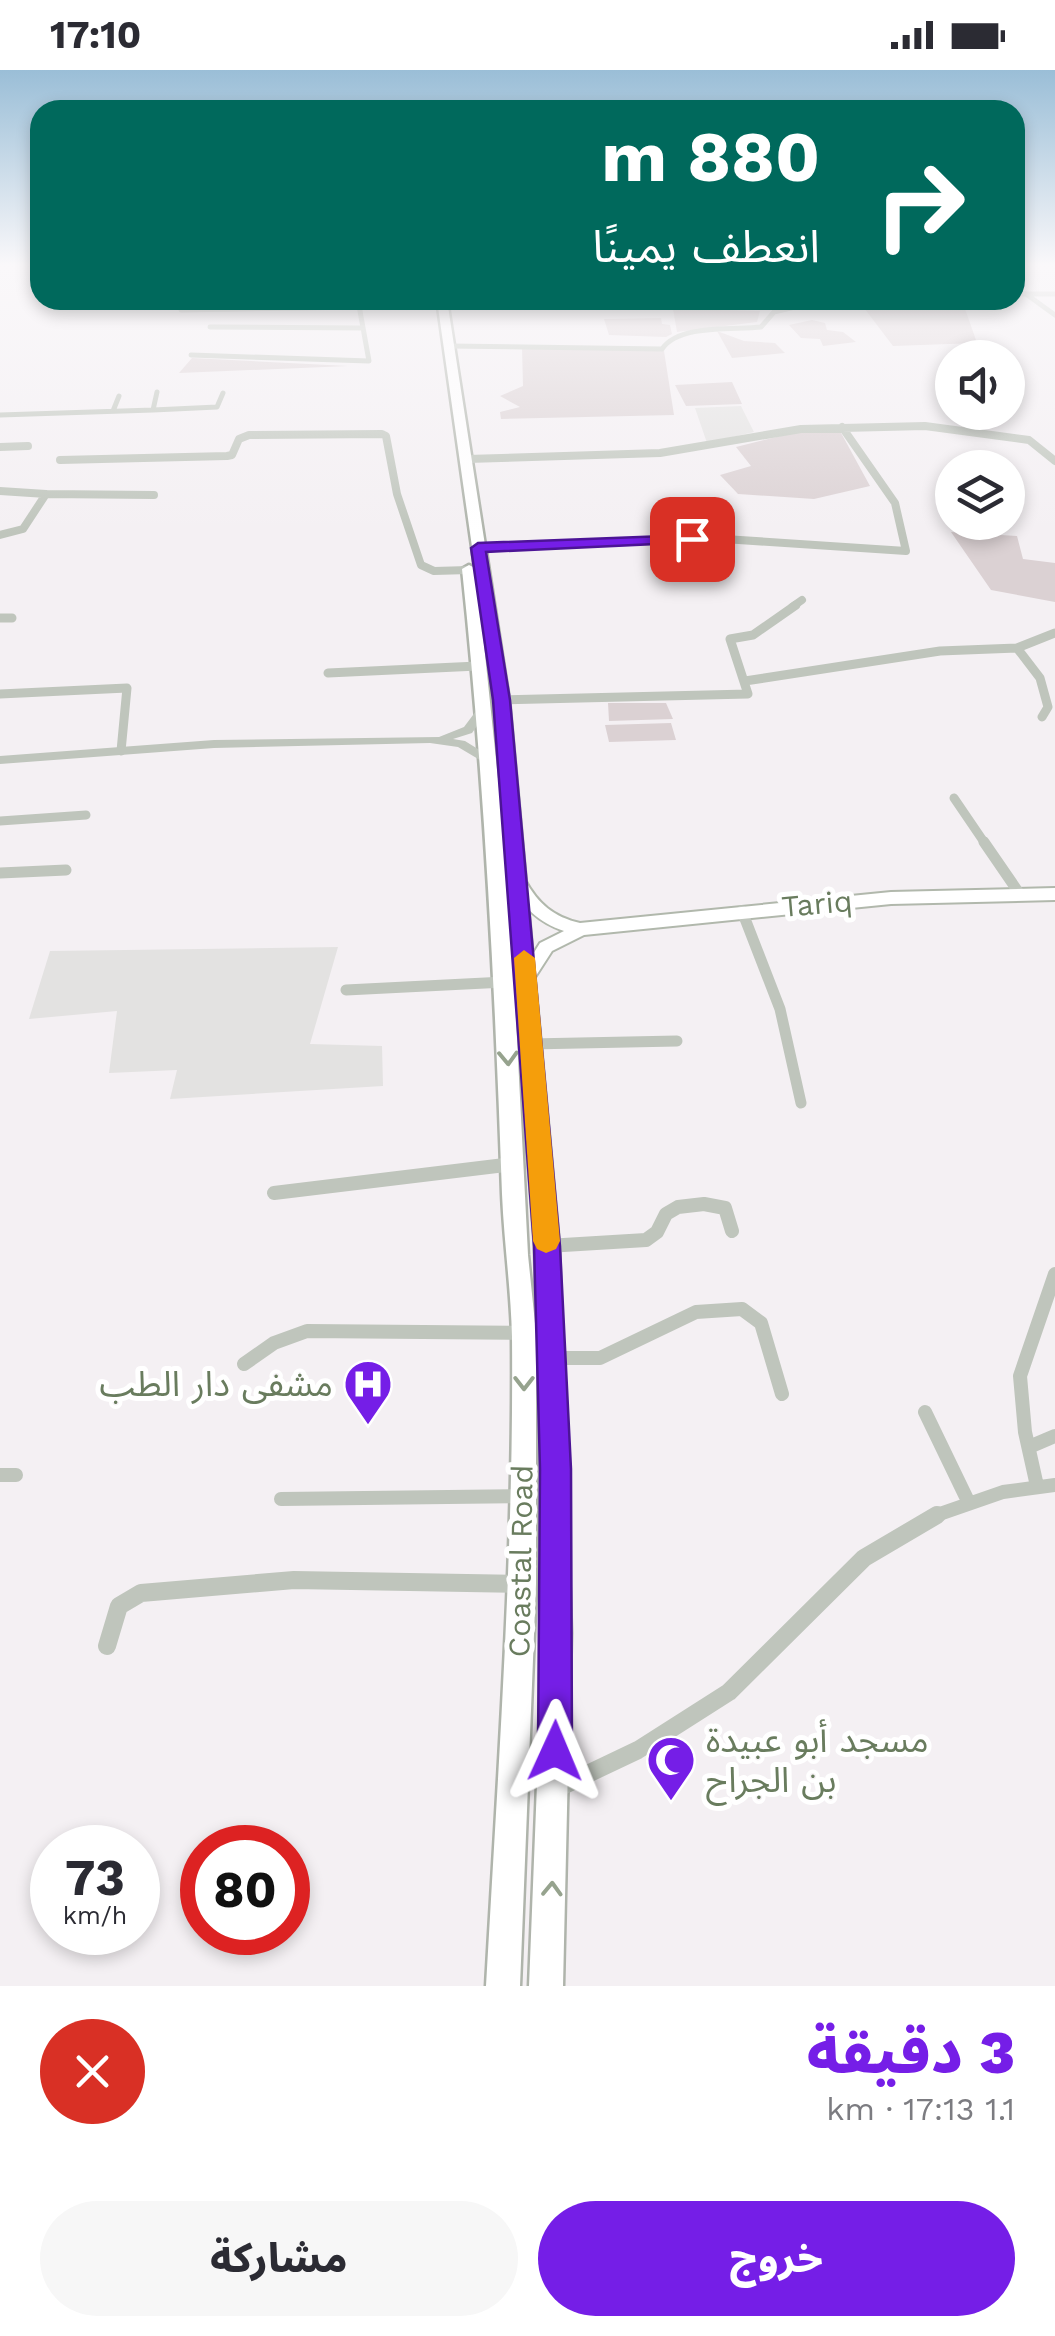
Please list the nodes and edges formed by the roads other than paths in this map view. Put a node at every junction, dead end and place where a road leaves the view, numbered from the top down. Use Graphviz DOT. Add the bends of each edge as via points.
graph roads {
  1 [pos="370,354"];
  2 [pos="445,354"];
  3 [pos="449,354"];
  4 [pos="191,355"];
  5 [pos="157,392"];
  6 [pos="223,393"];
  7 [pos="119,396"];
  8 [pos="153,410"];
  9 [pos="113,411"];
  10 [pos="0,414"];
  11 [pos="842,427"];
  12 [pos="28,446"];
  13 [pos="0,447"];
  14 [pos="467,459"];
  15 [pos="60,460"];
  16 [pos="1055,461"];
  17 [pos="0,491"];
  18 [pos="46,494"];
  19 [pos="154,495"];
  20 [pos="0,535"];
  21 [pos="675,541"];
  22 [pos="478,548"];
  23 [pos="678,565"];
  24 [pos="469,570"];
  25 [pos="802,600"];
  26 [pos="0,618"];
  27 [pos="12,618"];
  28 [pos="1055,633"];
  29 [pos="1017,648"];
  30 [pos="478,666"];
  31 [pos="328,673"];
  32 [pos="745,681"];
  33 [pos="0,694"];
  34 [pos="492,704"];
  35 [pos="1042,717"];
  36 [pos="435,739"];
  37 [pos="121,750"];
  38 [pos="0,760"];
  39 [pos="490,762"];
  40 [pos="954,798"];
  41 [pos="86,815"];
  42 [pos="0,821"];
  43 [pos="66,870"];
  44 [pos="0,873"];
  45 [pos="518,884"];
  46 [pos="1019,894"];
  47 [pos="1055,894"];
  48 [pos="742,912"];
  49 [pos="581,929"];
  50 [pos="515,980"];
  51 [pos="346,990"];
  52 [pos="677,1041"];
  53 [pos="530,1044"];
  54 [pos="801,1103"];
  55 [pos="513,1164"];
  56 [pos="274,1193"];
  57 [pos="732,1231"];
  58 [pos="547,1246"];
  59 [pos="1055,1274"];
  60 [pos="524,1333"];
  61 [pos="552,1358"];
  62 [pos="244,1364"];
  63 [pos="782,1394"];
  64 [pos="925,1412"];
  65 [pos="1055,1436"];
  66 [pos="1029,1447"];
  67 [pos="1046,1485"];
  68 [pos="524,1496"];
  69 [pos="280,1499"];
  70 [pos="967,1500"];
  71 [pos="522,1584"];
  72 [pos="107,1646"];
  73 [pos="554,1790"];
  74 [pos="503,1986"];
  75 [pos="546,1986"];
  1 -- 4 [label="street" via="364,363"];
  2 -- 24 [label="highway, Coastal Road"];
  3 -- 14 [label="highway, Coastal Road"];
  5 -- 8 [label="street"];
  6 -- 8 [label="street" via="216,407"];
  7 -- 9 [label="street"];
  8 -- 9 [label="street"];
  9 -- 10 [label="street"];
  11 -- 14 [label="street" via="660,454"];
  11 -- 16 [label="street" via="925,426 1012,436 1036,443"];
  11 -- 21 [label="street" via="895,503 906,551"];
  12 -- 13 [label="street"];
  14 -- 22 [label="highway, Coastal Road"];
  15 -- 24 [label="street" via="227,456 249,434 385,435 421,565"];
  17 -- 18 [label="street"];
  18 -- 19 [label="street"];
  18 -- 20 [label="street" via="23,530"];
  21 -- 22 [label="street"];
  21 -- 23 [label="street"];
  22 -- 34 [label="highway, Coastal Road"];
  24 -- 30 [label="highway, Coastal Road"];
  25 -- 32 [label="street" via="755,634 732,636"];
  26 -- 27 [label="street"];
  28 -- 29 [label="street"];
  29 -- 32 [label="street" via="940,651"];
  29 -- 35 [label="street" via="1044,690 1048,707"];
  30 -- 31 [label="street"];
  30 -- 34 [label="highway, Coastal Road"];
  32 -- 34 [label="street" via="750,692 744,694"];
  33 -- 37 [label="street" via="126,688"];
  34 -- 36 [label="street" via="468,730"];
  34 -- 39 [label="highway, Coastal Road"];
  34 -- 45 [label="highway, Coastal Road"];
  36 -- 37 [label="street"];
  36 -- 39 [label="street" via="466,746"];
  37 -- 38 [label="street"];
  39 -- 50 [label="highway, Coastal Road"];
  40 -- 46 [label="street"];
  41 -- 42 [label="street"];
  43 -- 44 [label="street"];
  45 -- 49 [label="main road" via="544,917"];
  45 -- 50 [label="highway, Coastal Road"];
  46 -- 47 [label="main road, Tariq"];
  46 -- 48 [label="main road, Tariq"];
  48 -- 49 [label="main road, Tariq"];
  48 -- 54 [label="street" via="780,1008"];
  49 -- 50 [label="main road" via="546,947"];
  50 -- 51 [label="street"];
  50 -- 53 [label="highway, Coastal Road"];
  50 -- 55 [label="highway, Coastal Road, one-way"];
  52 -- 53 [label="street"];
  53 -- 58 [label="highway, Coastal Road"];
  55 -- 56 [label="street"];
  55 -- 60 [label="highway, Coastal Road"];
  57 -- 58 [label="street" via="725,1208 714,1204 670,1212 646,1240"];
  58 -- 61 [label="highway, Coastal Road"];
  59 -- 66 [label="street" via="1020,1376"];
  60 -- 62 [label="street" via="307,1330 287,1335"];
  60 -- 68 [label="highway, Coastal Road, one-way"];
  61 -- 63 [label="street" via="600,1358 696,1312 742,1309 761,1323"];
  61 -- 73 [label="highway, Coastal Road"];
  64 -- 70 [label="street"];
  65 -- 66 [label="street"];
  66 -- 67 [label="street"];
  67 -- 70 [label="street"];
  68 -- 69 [label="street"];
  68 -- 71 [label="highway, Coastal Road"];
  70 -- 73 [label="street" via="864,1558 729,1692 638,1750"];
  71 -- 72 [label="street" via="294,1580 141,1593 115,1610"];
  71 -- 74 [label="highway, Coastal Road"];
  75 -- 73 [label="highway, Coastal Road, one-way"];
}
